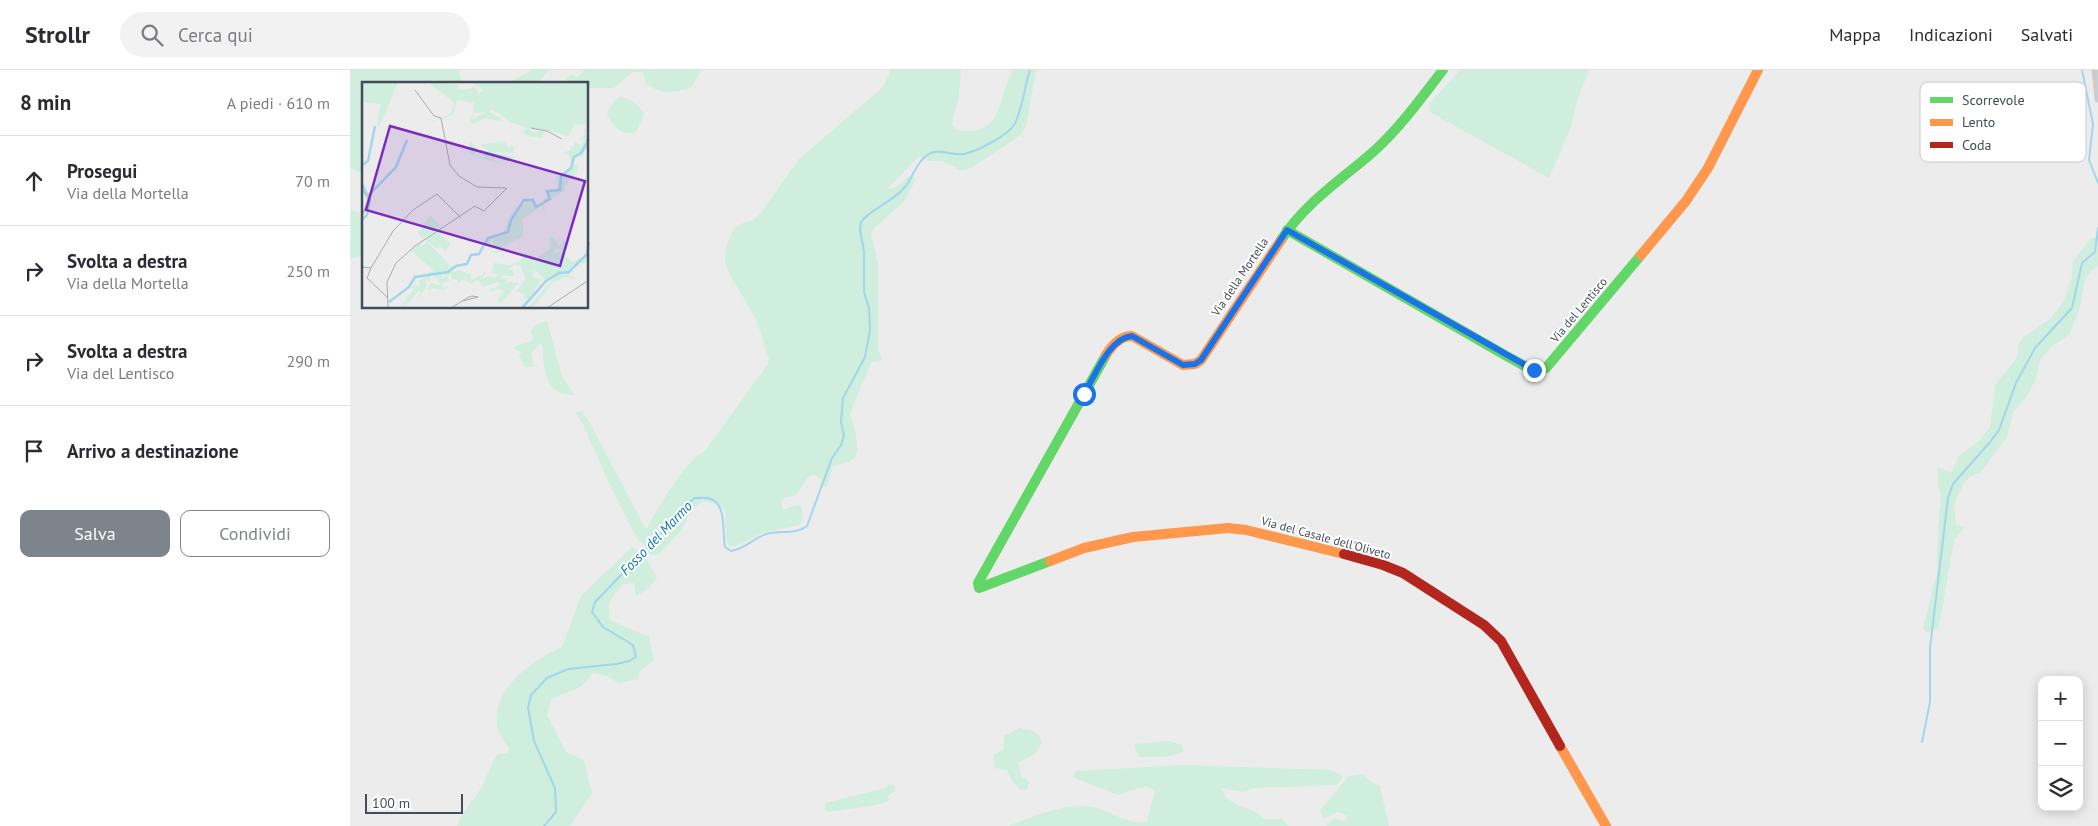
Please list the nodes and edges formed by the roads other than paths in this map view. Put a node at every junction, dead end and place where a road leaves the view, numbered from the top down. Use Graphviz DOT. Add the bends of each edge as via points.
graph roads {
  1 [pos="1443,70"];
  2 [pos="1758,70"];
  3 [pos="2096,70"];
  4 [pos="2098,99"];
  5 [pos="1287,230"];
  6 [pos="979,588"];
  7 [pos="1606,826"];
  1 -- 5 [label="street, Via della Mortella" via="1393,132 1323,192"];
  2 -- 5 [label="street, Via del Lentisco" via="1708,168 1686,201 1541,371 1515,361"];
  3 -- 4 [label="street"];
  5 -- 6 [label="street, Via della Mortella" via="1201,360 1195,364 1183,365 1132,336 1118,340 1112,346 978,583"];
  6 -- 7 [label="street, Via del Casale dell'Oliveto" via="1084,548 1133,537 1228,528 1383,565 1403,573 1494,633 1501,641"];
}
